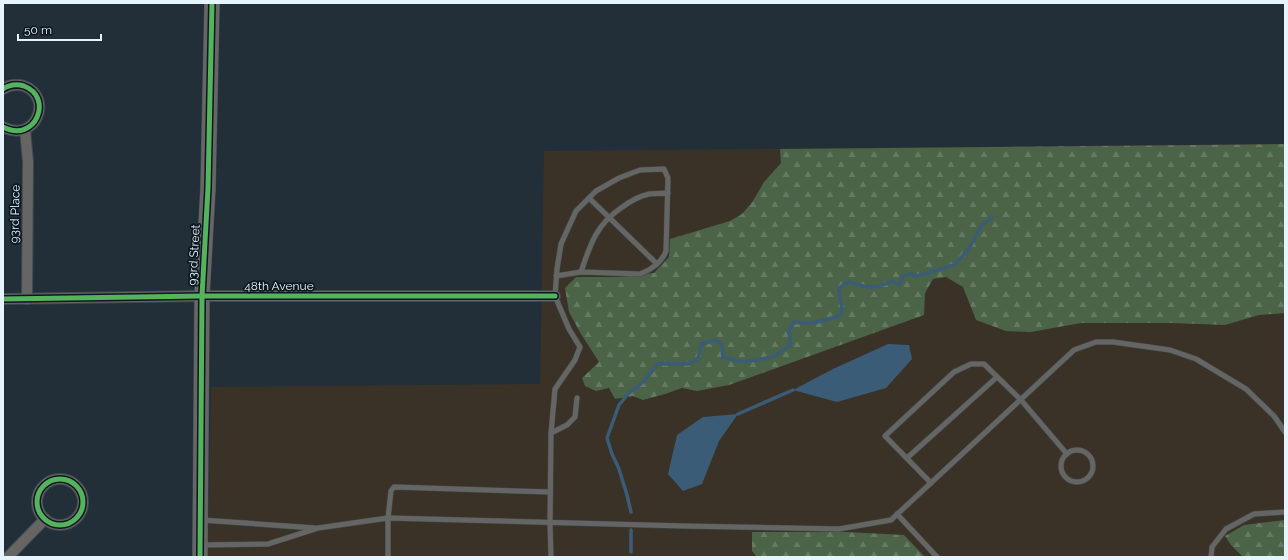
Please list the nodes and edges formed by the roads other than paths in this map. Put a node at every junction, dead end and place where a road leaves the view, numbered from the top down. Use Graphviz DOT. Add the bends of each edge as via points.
graph roads {
  1 [pos="212,3"];
  2 [pos="3,89"];
  3 [pos="3,127"];
  4 [pos="24,130"];
  5 [pos="668,194"];
  6 [pos="589,198"];
  7 [pos="608,217"];
  8 [pos="656,264"];
  9 [pos="580,272"];
  10 [pos="556,276"];
  11 [pos="202,296"];
  12 [pos="555,296"];
  13 [pos="27,298"];
  14 [pos="3,300"];
  15 [pos="997,377"];
  16 [pos="577,398"];
  17 [pos="1021,400"];
  18 [pos="1285,432"];
  19 [pos="551,433"];
  20 [pos="1067,454"];
  21 [pos="906,458"];
  22 [pos="932,483"];
  23 [pos="550,492"];
  24 [pos="1285,512"];
  25 [pos="897,514"];
  26 [pos="388,518"];
  27 [pos="44,519"];
  28 [pos="201,520"];
  29 [pos="550,523"];
  30 [pos="318,528"];
  31 [pos="200,551"];
  32 [pos="8,557"];
  33 [pos="388,557"];
  34 [pos="552,557"];
  35 [pos="937,557"];
  36 [pos="1211,557"];
  1 -- 11 [label="street, 93rd Street" via="208,188"];
  2 -- 4 [label="street" via="20,85 27,87 38,98 39,113 36,120"];
  3 -- 4 [label="street" via="9,130"];
  4 -- 13 [label="street, 93rd Place" via="28,168"];
  5 -- 6 [label="lane" via="668,178 664,169 640,170 618,178"];
  5 -- 7 [label="lane" via="649,194 630,202"];
  5 -- 8 [label="lane" via="666,251"];
  6 -- 7 [label="lane"];
  6 -- 10 [label="lane" via="576,211 561,244"];
  7 -- 8 [label="lane"];
  7 -- 9 [label="lane" via="588,249"];
  8 -- 9 [label="lane" via="647,272 640,274"];
  9 -- 10 [label="lane"];
  10 -- 12 [label="lane"];
  11 -- 12 [label="street, 48th Avenue"];
  11 -- 13 [label="street, 48th Avenue"];
  11 -- 28 [label="street, 93rd Street"];
  12 -- 19 [label="lane" via="580,347 575,360 555,388"];
  13 -- 14 [label="street, 48th Avenue"];
  15 -- 17 [label="lane"];
  15 -- 21 [label="lane"];
  15 -- 21 [label="lane" via="984,364 971,364 954,372 885,436"];
  16 -- 19 [label="lane" via="575,417 567,425"];
  17 -- 18 [label="lane" via="1074,350 1096,342 1113,342 1170,350 1196,359 1246,389 1274,416"];
  17 -- 20 [label="lane"];
  17 -- 22 [label="lane"];
  19 -- 23 [label="lane"];
  20 -- 20 [label="lane" via="1063,458 1061,468 1065,477 1074,482 1089,478 1093,463 1087,454 1077,450"];
  21 -- 22 [label="lane"];
  22 -- 25 [label="lane"];
  23 -- 26 [label="lane" via="394,487 391,491"];
  23 -- 29 [label="lane"];
  24 -- 36 [label="lane" via="1254,514 1226,529 1212,547"];
  25 -- 29 [label="lane" via="891,520 839,529"];
  25 -- 35 [label="lane"];
  26 -- 29 [label="lane"];
  26 -- 30 [label="lane"];
  26 -- 33 [label="lane"];
  27 -- 27 [label="street" via="65,525 77,518 81,512 83,498 76,485 61,479 46,484 38,497 40,513"];
  27 -- 32 [label="street"];
  28 -- 30 [label="lane"];
  28 -- 31 [label="street, 93rd Street"];
  29 -- 34 [label="lane"];
  30 -- 31 [label="lane" via="268,544"];
}
